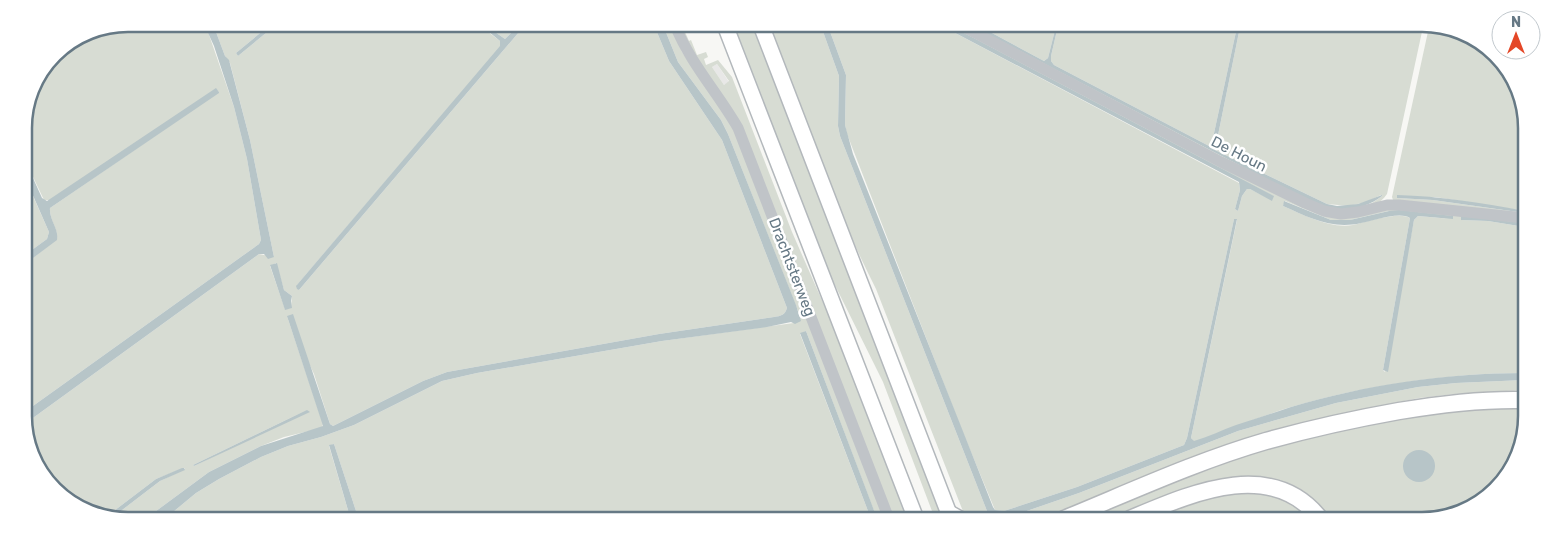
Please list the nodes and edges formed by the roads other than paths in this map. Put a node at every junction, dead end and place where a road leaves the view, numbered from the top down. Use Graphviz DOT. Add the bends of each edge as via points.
graph roads {
  1 [pos="974,32"];
  2 [pos="678,33"];
  3 [pos="728,33"];
  4 [pos="764,33"];
  5 [pos="1518,217"];
  6 [pos="1518,400"];
  7 [pos="886,511"];
  8 [pos="913,511"];
  9 [pos="951,511"];
  10 [pos="1083,511"];
  11 [pos="1150,511"];
  12 [pos="1314,511"];
  1 -- 5 [label="street, De Houn" via="1284,194 1324,211 1349,214 1388,205 1405,205"];
  2 -- 7 [label="street, Drachtsterweg" via="689,56 729,112 742,137"];
  3 -- 8 [label="main road, Drachtsterweg"];
  4 -- 9 [label="main road"];
  6 -- 10 [label="highway" via="1414,408 1288,435 1194,466"];
  11 -- 12 [label="highway" via="1222,487 1252,484 1289,493"];
}
